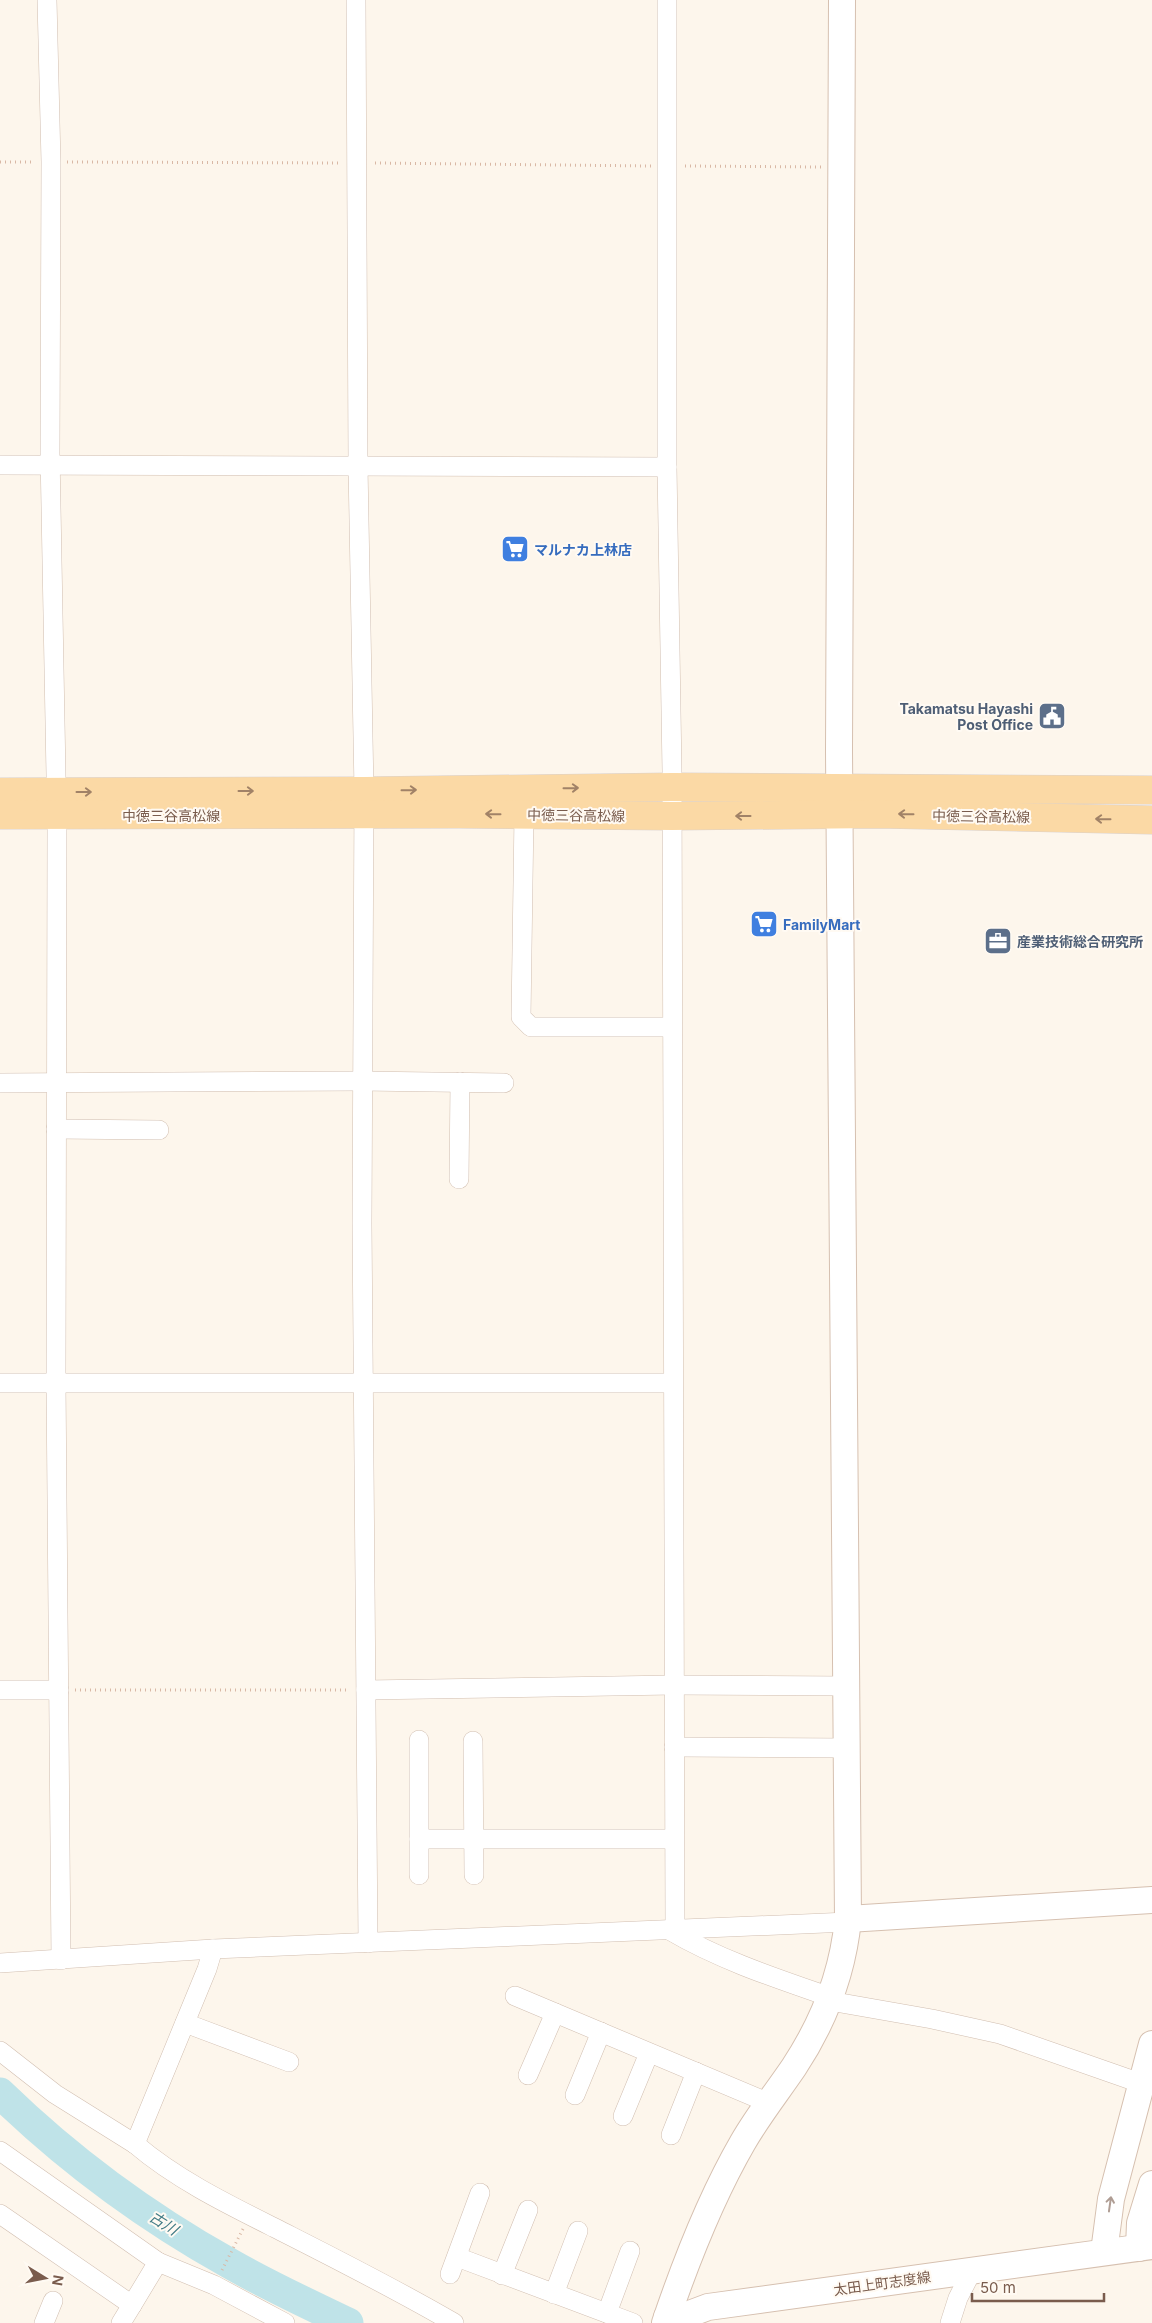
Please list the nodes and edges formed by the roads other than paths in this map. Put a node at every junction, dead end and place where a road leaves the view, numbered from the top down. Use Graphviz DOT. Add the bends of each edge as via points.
graph roads {
  1 [pos="47,0"];
  2 [pos="356,0"];
  3 [pos="667,0"];
  4 [pos="842,0"];
  5 [pos="51,465"];
  6 [pos="0,466"];
  7 [pos="358,466"];
  8 [pos="667,467"];
  9 [pos="672,787"];
  10 [pos="840,787"];
  11 [pos="1152,790"];
  12 [pos="0,792"];
  13 [pos="56,803"];
  14 [pos="364,803"];
  15 [pos="840,814"];
  16 [pos="0,815"];
  17 [pos="524,815"];
  18 [pos="672,816"];
  19 [pos="1152,820"];
  20 [pos="672,1027"];
  21 [pos="362,1081"];
  22 [pos="0,1082"];
  23 [pos="460,1082"];
  24 [pos="56,1083"];
  25 [pos="504,1083"];
  26 [pos="56,1129"];
  27 [pos="159,1130"];
  28 [pos="460,1179"];
  29 [pos="0,1383"];
  30 [pos="56,1383"];
  31 [pos="365,1383"];
  32 [pos="672,1383"];
  33 [pos="673,1685"];
  34 [pos="846,1686"];
  35 [pos="0,1690"];
  36 [pos="58,1690"];
  37 [pos="366,1690"];
  38 [pos="419,1740"];
  39 [pos="473,1741"];
  40 [pos="674,1747"];
  41 [pos="847,1748"];
  42 [pos="674,1838"];
  43 [pos="419,1839"];
  44 [pos="473,1839"];
  45 [pos="474,1875"];
  46 [pos="419,1876"];
  47 [pos="1152,1900"];
  48 [pos="848,1921"];
  49 [pos="672,1930"];
  50 [pos="368,1943"];
  51 [pos="213,1950"];
  52 [pos="61,1960"];
  53 [pos="0,1963"];
  54 [pos="514,1996"];
  55 [pos="830,1997"];
  56 [pos="554,2013"];
  57 [pos="185,2023"];
  58 [pos="601,2032"];
  59 [pos="1152,2044"];
  60 [pos="0,2051"];
  61 [pos="649,2053"];
  62 [pos="289,2062"];
  63 [pos="696,2072"];
  64 [pos="528,2074"];
  65 [pos="1143,2084"];
  66 [pos="575,2095"];
  67 [pos="769,2103"];
  68 [pos="622,2116"];
  69 [pos="671,2135"];
  70 [pos="135,2144"];
  71 [pos="0,2151"];
  72 [pos="1152,2184"];
  73 [pos="480,2193"];
  74 [pos="528,2210"];
  75 [pos="0,2214"];
  76 [pos="578,2231"];
  77 [pos="1146,2247"];
  78 [pos="630,2251"];
  79 [pos="1104,2252"];
  80 [pos="158,2262"];
  81 [pos="972,2271"];
  82 [pos="502,2275"];
  83 [pos="554,2294"];
  84 [pos="53,2301"];
  85 [pos="132,2306"];
  86 [pos="607,2314"];
  87 [pos="666,2320"];
  88 [pos="44,2323"];
  89 [pos="121,2323"];
  90 [pos="284,2323"];
  91 [pos="454,2323"];
  92 [pos="633,2323"];
  93 [pos="950,2323"];
  1 -- 5 [label="street" via="51,162"];
  2 -- 7 [label="street"];
  3 -- 8 [label="street"];
  4 -- 10 [label="street"];
  5 -- 6 [label="street"];
  5 -- 7 [label="street"];
  5 -- 13 [label="street"];
  7 -- 8 [label="street"];
  7 -- 14 [label="street"];
  8 -- 9 [label="street"];
  9 -- 10 [label="main road, 中徳三谷高松線"];
  14 -- 9 [label="main road, 中徳三谷高松線, one-way"];
  9 -- 18 [label="street"];
  10 -- 11 [label="main road, 中徳三谷高松線"];
  10 -- 15 [label="street"];
  12 -- 13 [label="main road, 中徳三谷高松線"];
  13 -- 14 [label="main road, 中徳三谷高松線"];
  13 -- 16 [label="main road, 中徳三谷高松線"];
  13 -- 24 [label="street"];
  17 -- 14 [label="main road, 中徳三谷高松線, one-way"];
  14 -- 21 [label="street"];
  15 -- 18 [label="main road, 中徳三谷高松線, one-way"];
  19 -- 15 [label="main road, 中徳三谷高松線, one-way"];
  15 -- 34 [label="street"];
  17 -- 18 [label="main road, 中徳三谷高松線"];
  17 -- 20 [label="street" via="521,1017 531,1027"];
  18 -- 20 [label="street"];
  20 -- 32 [label="street"];
  21 -- 23 [label="street"];
  21 -- 24 [label="street"];
  21 -- 31 [label="street"];
  22 -- 24 [label="street"];
  23 -- 25 [label="street"];
  23 -- 28 [label="street"];
  24 -- 26 [label="street"];
  26 -- 27 [label="street"];
  26 -- 30 [label="street"];
  29 -- 30 [label="street"];
  30 -- 31 [label="street"];
  30 -- 36 [label="street"];
  31 -- 32 [label="street"];
  31 -- 37 [label="street"];
  32 -- 33 [label="street"];
  33 -- 34 [label="street"];
  33 -- 37 [label="street"];
  33 -- 40 [label="street"];
  34 -- 41 [label="street"];
  35 -- 36 [label="street"];
  36 -- 52 [label="street"];
  37 -- 50 [label="street"];
  38 -- 43 [label="street"];
  39 -- 44 [label="street"];
  40 -- 41 [label="street"];
  40 -- 42 [label="street"];
  41 -- 48 [label="street"];
  42 -- 44 [label="street"];
  42 -- 49 [label="street"];
  43 -- 44 [label="street"];
  43 -- 46 [label="street"];
  44 -- 45 [label="street"];
  47 -- 48 [label="street"];
  48 -- 49 [label="street"];
  48 -- 55 [label="street"];
  49 -- 50 [label="street"];
  49 -- 55 [label="street" via="700,1948 739,1966"];
  50 -- 51 [label="street"];
  51 -- 52 [label="street"];
  51 -- 57 [label="street"];
  52 -- 53 [label="street"];
  54 -- 56 [label="street"];
  55 -- 65 [label="street" via="841,2003 1000,2034"];
  55 -- 67 [label="street" via="795,2065"];
  56 -- 58 [label="street"];
  56 -- 64 [label="street"];
  57 -- 62 [label="street"];
  57 -- 70 [label="street"];
  58 -- 61 [label="street"];
  58 -- 66 [label="street"];
  59 -- 65 [label="street"];
  60 -- 70 [label="street" via="55,2094"];
  61 -- 63 [label="street"];
  61 -- 68 [label="street"];
  63 -- 67 [label="street"];
  63 -- 69 [label="street"];
  79 -- 65 [label="street, one-way" via="1111,2199"];
  67 -- 87 [label="street" via="743,2142 702,2224"];
  70 -- 91 [label="street" via="159,2165"];
  71 -- 80 [label="street"];
  72 -- 77 [label="street, 太田上町志度線" via="1140,2223"];
  73 -- 82 [label="street" via="454,2266"];
  74 -- 82 [label="street"];
  75 -- 85 [label="street"];
  76 -- 83 [label="street"];
  77 -- 79 [label="street, 太田上町志度線"];
  78 -- 86 [label="street"];
  79 -- 81 [label="street, 太田上町志度線"];
  80 -- 85 [label="street"];
  80 -- 90 [label="street" via="214,2285"];
  81 -- 87 [label="street, 太田上町志度線" via="708,2308"];
  81 -- 93 [label="street"];
  82 -- 83 [label="street"];
  83 -- 86 [label="street"];
  84 -- 88 [label="street"];
  85 -- 89 [label="street"];
  86 -- 92 [label="street"];
}
